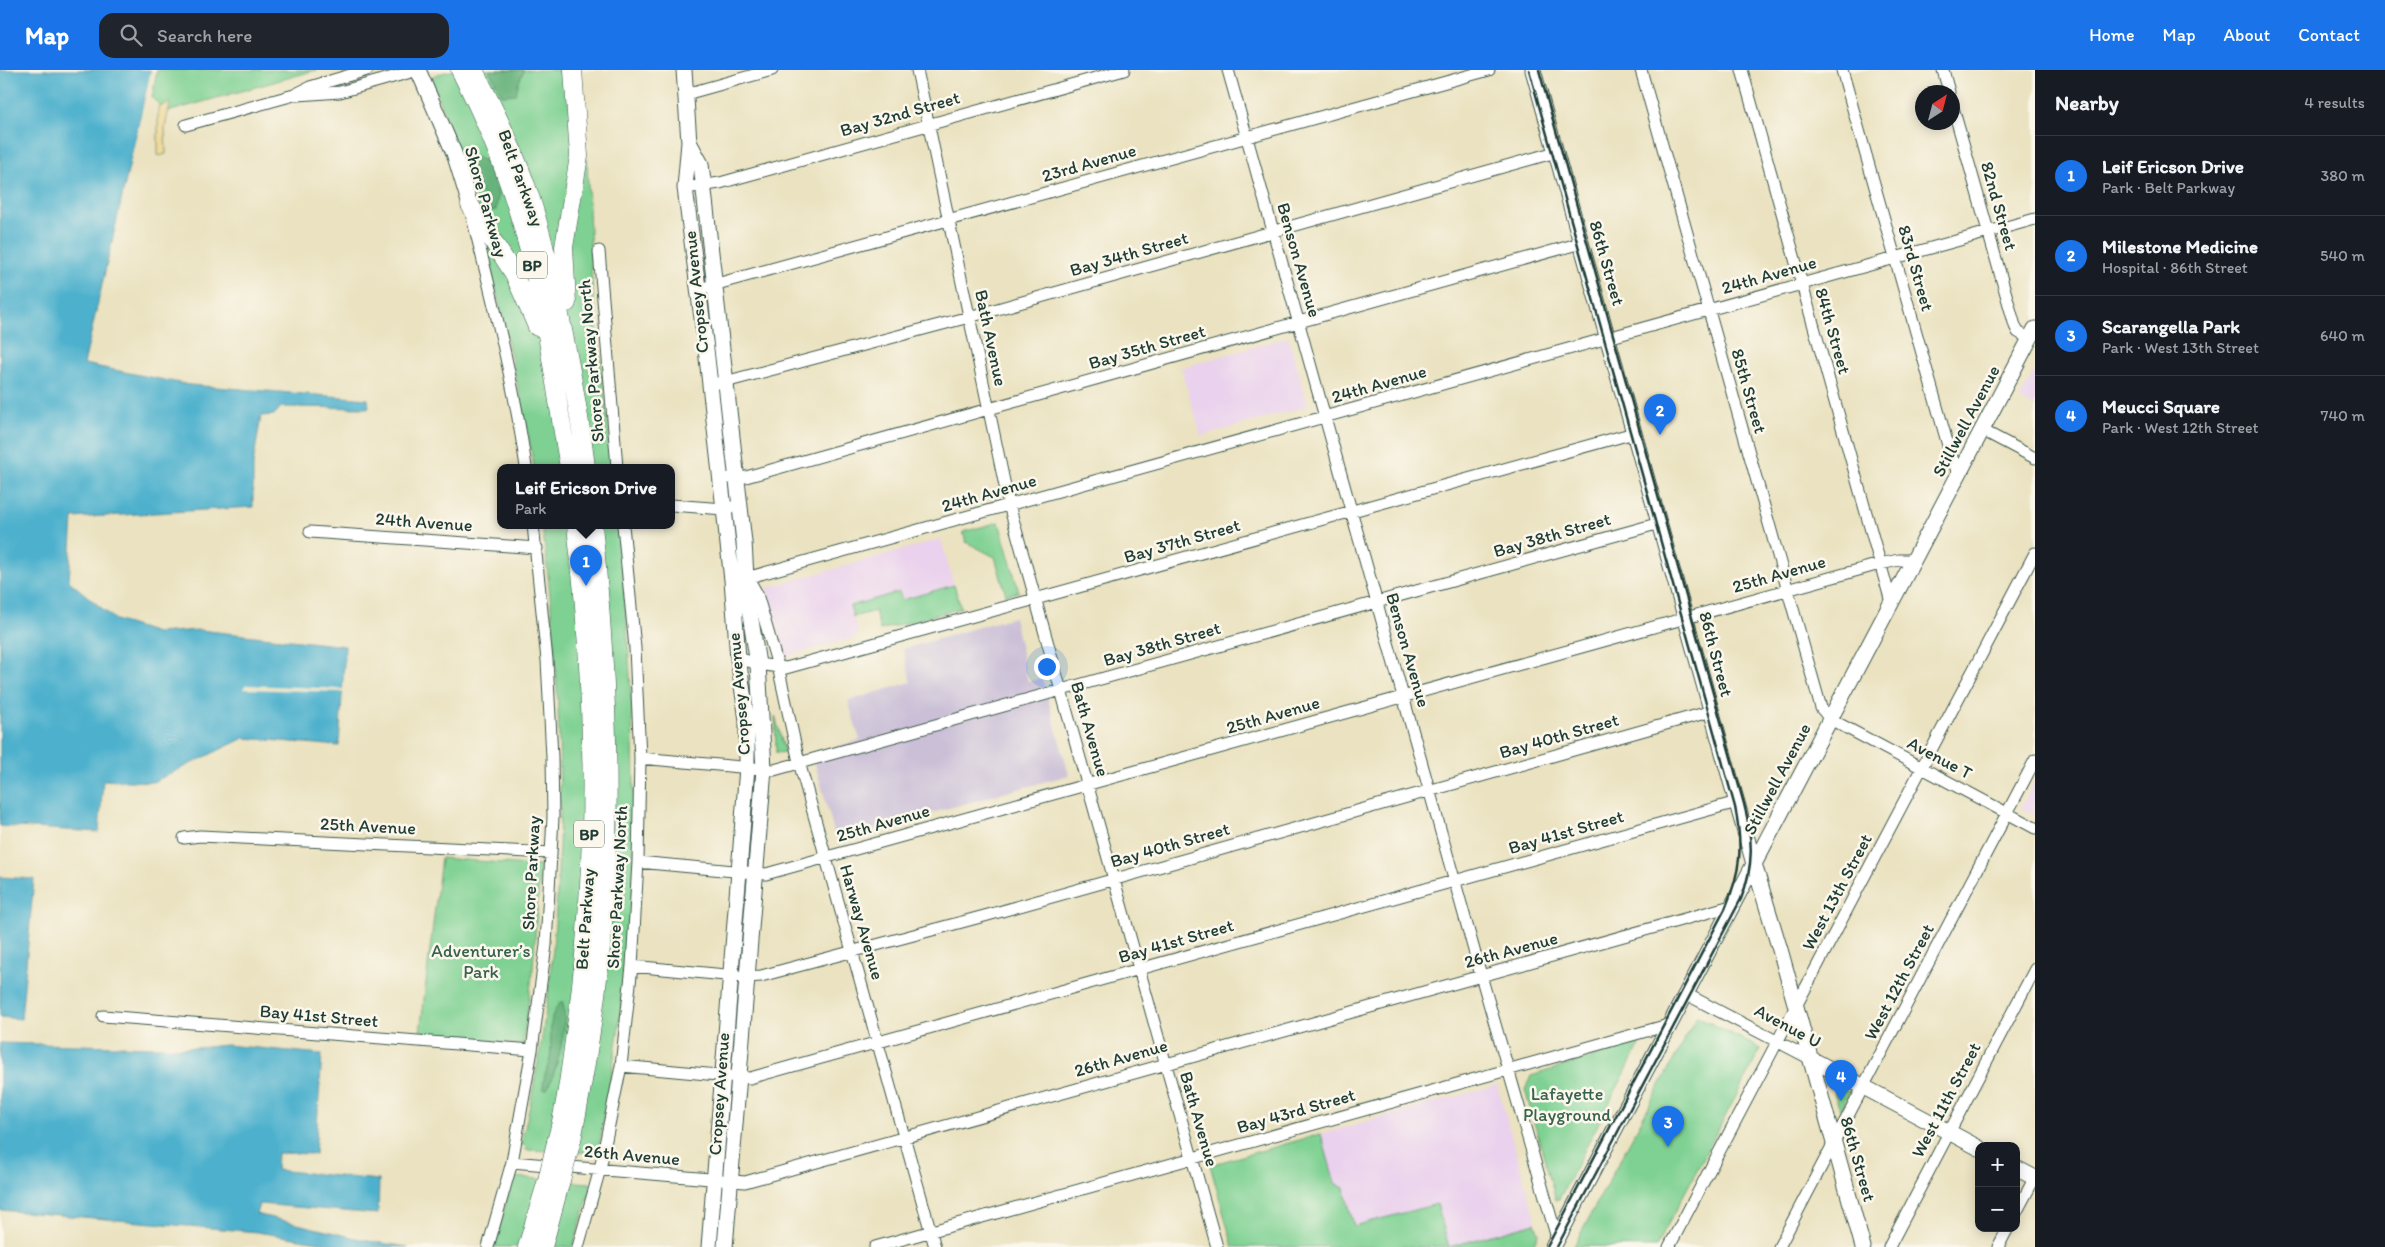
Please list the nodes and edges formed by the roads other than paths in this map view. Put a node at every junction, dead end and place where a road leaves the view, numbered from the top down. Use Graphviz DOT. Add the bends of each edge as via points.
graph roads {
  1 [pos="367,70"];
  2 [pos="419,70"];
  3 [pos="684,70"];
  4 [pos="772,70"];
  5 [pos="917,70"];
  6 [pos="1124,70"];
  7 [pos="1228,70"];
  8 [pos="1489,70"];
  9 [pos="1533,70"];
  10 [pos="1641,70"];
  11 [pos="1742,70"];
  12 [pos="1842,70"];
  13 [pos="1943,70"];
  14 [pos="465,71"];
  15 [pos="573,71"];
  16 [pos="1947,85"];
  17 [pos="686,94"];
  18 [pos="294,95"];
  19 [pos="929,124"];
  20 [pos="186,125"];
  21 [pos="1959,130"];
  22 [pos="1247,137"];
  23 [pos="689,142"];
  24 [pos="1556,152"];
  25 [pos="703,185"];
  26 [pos="685,188"];
  27 [pos="470,206"];
  28 [pos="2035,219"];
  29 [pos="949,221"];
  30 [pos="1273,232"];
  31 [pos="1988,232"];
  32 [pos="1581,243"];
  33 [pos="599,251"];
  34 [pos="1895,258"];
  35 [pos="714,284"];
  36 [pos="1802,284"];
  37 [pos="699,288"];
  38 [pos="1708,310"];
  39 [pos="968,317"];
  40 [pos="1299,322"];
  41 [pos="2032,334"];
  42 [pos="1608,338"];
  43 [pos="718,383"];
  44 [pos="988,409"];
  45 [pos="558,410"];
  46 [pos="580,415"];
  47 [pos="1325,417"];
  48 [pos="1982,430"];
  49 [pos="1634,432"];
  50 [pos="2035,458"];
  51 [pos="526,464"];
  52 [pos="569,464"];
  53 [pos="586,464"];
  54 [pos="617,464"];
  55 [pos="1958,474"];
  56 [pos="737,478"];
  57 [pos="721,480"];
  58 [pos="675,505"];
  59 [pos="740,505"];
  60 [pos="1009,505"];
  61 [pos="724,509"];
  62 [pos="1351,512"];
  63 [pos="1660,523"];
  64 [pos="535,529"];
  65 [pos="576,529"];
  66 [pos="593,529"];
  67 [pos="623,529"];
  68 [pos="310,532"];
  69 [pos="537,548"];
  70 [pos="2035,553"];
  71 [pos="1913,560"];
  72 [pos="1880,564"];
  73 [pos="748,578"];
  74 [pos="732,580"];
  75 [pos="1786,590"];
  76 [pos="1036,600"];
  77 [pos="1376,602"];
  78 [pos="1892,602"];
  79 [pos="1687,618"];
  80 [pos="738,658"];
  81 [pos="758,664"];
  82 [pos="778,666"];
  83 [pos="1061,690"];
  84 [pos="1403,697"];
  85 [pos="1712,711"];
  86 [pos="1830,719"];
  87 [pos="640,758"];
  88 [pos="2035,760"];
  89 [pos="799,762"];
  90 [pos="747,767"];
  91 [pos="1922,768"];
  92 [pos="764,769"];
  93 [pos="1088,784"];
  94 [pos="1429,791"];
  95 [pos="1737,802"];
  96 [pos="2007,813"];
  97 [pos="2035,828"];
  98 [pos="184,838"];
  99 [pos="551,853"];
  100 [pos="826,857"];
  101 [pos="638,862"];
  102 [pos="1754,864"];
  103 [pos="740,871"];
  104 [pos="756,872"];
  105 [pos="1114,879"];
  106 [pos="1454,882"];
  107 [pos="1731,906"];
  108 [pos="852,952"];
  109 [pos="632,966"];
  110 [pos="2035,969"];
  111 [pos="1139,970"];
  112 [pos="730,975"];
  113 [pos="1481,976"];
  114 [pos="746,977"];
  115 [pos="1686,994"];
  116 [pos="1796,1006"];
  117 [pos="103,1016"];
  118 [pos="1668,1025"];
  119 [pos="1778,1042"];
  120 [pos="878,1043"];
  121 [pos="532,1050"];
  122 [pos="1811,1059"];
  123 [pos="1166,1064"];
  124 [pos="621,1066"];
  125 [pos="1507,1070"];
  126 [pos="724,1074"];
  127 [pos="740,1076"];
  128 [pos="1864,1087"];
  129 [pos="1949,1132"];
  130 [pos="904,1137"];
  131 [pos="564,1141"];
  132 [pos="1834,1144"];
  133 [pos="1975,1146"];
  134 [pos="1192,1158"];
  135 [pos="512,1162"];
  136 [pos="600,1170"];
  137 [pos="2020,1170"];
  138 [pos="2035,1178"];
  139 [pos="715,1179"];
  140 [pos="554,1180"];
  141 [pos="731,1181"];
  142 [pos="2020,1206"];
  143 [pos="930,1232"];
  144 [pos="2006,1232"];
  145 [pos="1555,1243"];
  146 [pos="488,1247"];
  147 [pos="527,1247"];
  148 [pos="543,1247"];
  149 [pos="578,1247"];
  150 [pos="709,1247"];
  151 [pos="725,1247"];
  152 [pos="875,1247"];
  153 [pos="935,1247"];
  154 [pos="1217,1247"];
  155 [pos="1669,1247"];
  156 [pos="1779,1247"];
  157 [pos="1863,1247"];
  158 [pos="1889,1247"];
  159 [pos="1998,1247"];
  1 -- 18 [label="street"];
  2 -- 18 [label="street" via="340,92"];
  2 -- 27 [label="main road, Shore Parkway" via="454,153"];
  3 -- 17 [label="main road, Cropsey Avenue"];
  4 -- 17 [label="street"];
  5 -- 19 [label="street, Bath Avenue"];
  6 -- 19 [label="street, Bay 32nd Street"];
  7 -- 22 [label="street, Benson Avenue"];
  8 -- 22 [label="street, 23rd Avenue"];
  9 -- 24 [label="main road, 86th Street"];
  10 -- 38 [label="street, 85th Street"];
  11 -- 36 [label="street, 84th Street"];
  12 -- 34 [label="street, 83rd Street"];
  13 -- 16 [label="street"];
  14 -- 45 [label="highway, Belt Parkway / BP" via="491,134 527,244 552,358"];
  14 -- 46 [label="highway, Belt Parkway / BP" via="507,136 528,189 546,253"];
  15 -- 46 [label="highway" via="579,156 564,247 564,276"];
  17 -- 23 [label="main road, Cropsey Avenue"];
  18 -- 20 [label="street"];
  19 -- 25 [label="street, Bay 32nd Street"];
  19 -- 29 [label="street, Bath Avenue"];
  21 -- 31 [label="street, 82nd Street"];
  22 -- 29 [label="street, 23rd Avenue"];
  22 -- 30 [label="street, Benson Avenue"];
  23 -- 25 [label="main road, Cropsey Avenue" via="700,164"];
  23 -- 26 [label="main road, Cropsey Avenue"];
  24 -- 30 [label="street, Bay 34th Street"];
  24 -- 32 [label="main road, 86th Street"];
  25 -- 26 [label="street, Bay 32nd Street"];
  25 -- 35 [label="main road, Cropsey Avenue"];
  26 -- 37 [label="main road, Cropsey Avenue"];
  27 -- 45 [label="highway" via="527,300 536,322"];
  27 -- 51 [label="street, Shore Parkway" via="501,332"];
  28 -- 31 [label="street, 24th Avenue"];
  29 -- 35 [label="street, 23rd Avenue"];
  29 -- 39 [label="street, Bath Avenue"];
  30 -- 39 [label="street, Bay 34th Street"];
  30 -- 40 [label="street, Benson Avenue"];
  31 -- 34 [label="street, 24th Avenue"];
  31 -- 41 [label="street, 82nd Street" via="2015,326 2018,332"];
  32 -- 40 [label="street, Bay 35th Street"];
  32 -- 42 [label="main road, 86th Street"];
  33 -- 54 [label="street, Shore Parkway North"];
  34 -- 36 [label="street, 24th Avenue"];
  34 -- 55 [label="street, 83rd Street"];
  35 -- 37 [label="street, 23rd Avenue"];
  35 -- 43 [label="main road, Cropsey Avenue"];
  36 -- 38 [label="street, 24th Avenue"];
  36 -- 72 [label="street, 84th Street"];
  37 -- 43 [label="main road, Cropsey Avenue"];
  38 -- 42 [label="street, 24th Avenue"];
  38 -- 75 [label="street, 85th Street"];
  39 -- 43 [label="street, Bay 34th Street"];
  39 -- 44 [label="street, Bath Avenue"];
  40 -- 44 [label="street, Bay 35th Street"];
  40 -- 47 [label="street, Benson Avenue"];
  41 -- 48 [label="main road, Stillwell Avenue"];
  42 -- 47 [label="street, 24th Avenue"];
  42 -- 49 [label="main road, 86th Street"];
  43 -- 56 [label="main road, Cropsey Avenue"];
  43 -- 57 [label="main road, Cropsey Avenue"];
  44 -- 56 [label="street, Bay 35th Street"];
  44 -- 60 [label="street, Bath Avenue"];
  45 -- 52 [label="highway, Belt Parkway / BP"];
  46 -- 53 [label="highway, Belt Parkway / BP"];
  47 -- 60 [label="street, 24th Avenue"];
  47 -- 62 [label="street, Benson Avenue"];
  48 -- 50 [label="street"];
  48 -- 55 [label="main road, Stillwell Avenue"];
  49 -- 62 [label="street, Bay 37th Street"];
  49 -- 63 [label="main road, 86th Street"];
  55 -- 71 [label="main road, Stillwell Avenue"];
  56 -- 57 [label="street, Bay 35th Street"];
  56 -- 59 [label="main road, Cropsey Avenue"];
  57 -- 61 [label="main road, Cropsey Avenue"];
  58 -- 61 [label="street"];
  59 -- 61 [label="street"];
  59 -- 73 [label="main road, Cropsey Avenue"];
  60 -- 73 [label="street, 24th Avenue"];
  60 -- 76 [label="street, Bath Avenue"];
  61 -- 74 [label="main road, Cropsey Avenue"];
  62 -- 76 [label="street, Bay 37th Street"];
  62 -- 77 [label="street, Benson Avenue"];
  63 -- 77 [label="street, Bay 38th Street"];
  63 -- 79 [label="main road, 86th Street"];
  64 -- 69 [label="street, Shore Parkway"];
  65 -- 131 [label="highway, Belt Parkway / BP" via="587,646 590,761 588,880 580,992 566,1091"];
  66 -- 131 [label="highway, Belt Parkway / BP" via="606,752 605,872 597,986"];
  67 -- 87 [label="street, Shore Parkway North" via="635,648"];
  68 -- 69 [label="street, 24th Avenue"];
  69 -- 99 [label="street, Shore Parkway" via="552,757"];
  70 -- 91 [label="street, West 13th Street"];
  71 -- 72 [label="street, 25th Avenue"];
  71 -- 78 [label="main road, Stillwell Avenue"];
  72 -- 75 [label="street, 25th Avenue"];
  72 -- 78 [label="street, 84th Street"];
  73 -- 74 [label="street, 24th Avenue"];
  73 -- 81 [label="main road, Cropsey Avenue" via="747,595"];
  73 -- 82 [label="street, Harway Avenue" via="757,594"];
  74 -- 80 [label="main road, Cropsey Avenue"];
  75 -- 79 [label="street, 25th Avenue"];
  75 -- 86 [label="street, 85th Street" via="1821,708"];
  76 -- 82 [label="street, Bay 37th Street" via="786,668"];
  76 -- 83 [label="street, Bath Avenue"];
  77 -- 83 [label="street, Bay 38th Street"];
  77 -- 84 [label="street, Benson Avenue"];
  78 -- 86 [label="main road, Stillwell Avenue"];
  79 -- 84 [label="street, 25th Avenue"];
  79 -- 85 [label="main road, 86th Street"];
  80 -- 81 [label="street, Bay 37th Street"];
  80 -- 90 [label="main road, Cropsey Avenue" via="747,720"];
  81 -- 82 [label="street, Bay 37th Street"];
  81 -- 92 [label="main road, Cropsey Avenue"];
  82 -- 89 [label="street, Harway Avenue"];
  83 -- 89 [label="street, Bay 38th Street"];
  83 -- 93 [label="street, Bath Avenue"];
  84 -- 93 [label="street, 25th Avenue"];
  84 -- 94 [label="street, Benson Avenue"];
  85 -- 94 [label="street, Bay 40th Street"];
  85 -- 95 [label="main road, 86th Street"];
  86 -- 91 [label="street, Avenue T"];
  86 -- 102 [label="main road, Stillwell Avenue"];
  87 -- 90 [label="street, Bay 38th Street"];
  87 -- 101 [label="street, Shore Parkway North"];
  88 -- 96 [label="street, West 12th Street"];
  89 -- 92 [label="street, Bay 38th Street" via="774,770"];
  89 -- 100 [label="street, Harway Avenue"];
  90 -- 92 [label="street, Bay 38th Street"];
  90 -- 103 [label="main road, Cropsey Avenue"];
  91 -- 96 [label="street, Avenue T"];
  91 -- 116 [label="street, West 13th Street"];
  92 -- 104 [label="main road, Cropsey Avenue"];
  93 -- 100 [label="street, 25th Avenue"];
  93 -- 105 [label="street, Bath Avenue"];
  94 -- 105 [label="street, Bay 40th Street"];
  94 -- 106 [label="street, Benson Avenue"];
  95 -- 102 [label="main road, 86th Street"];
  95 -- 106 [label="street, Bay 41st Street"];
  96 -- 97 [label="street, Avenue T"];
  96 -- 128 [label="street, West 12th Street"];
  98 -- 99 [label="street, 25th Avenue" via="200,836"];
  99 -- 121 [label="street, Shore Parkway" via="546,945"];
  100 -- 104 [label="street, 25th Avenue" via="766,874"];
  100 -- 108 [label="street, Harway Avenue"];
  101 -- 103 [label="street, 25th Avenue"];
  101 -- 109 [label="street, Shore Parkway North"];
  102 -- 107 [label="main road, Stillwell Avenue"];
  102 -- 116 [label="main road, 86th Street"];
  103 -- 104 [label="street, 25th Avenue"];
  103 -- 112 [label="main road, Cropsey Avenue"];
  104 -- 114 [label="main road, Cropsey Avenue"];
  105 -- 108 [label="street, Bay 40th Street"];
  105 -- 111 [label="street, Bath Avenue"];
  106 -- 111 [label="street, Bay 41st Street"];
  106 -- 113 [label="street, Benson Avenue"];
  107 -- 113 [label="street, 26th Avenue"];
  107 -- 115 [label="main road, Stillwell Avenue"];
  108 -- 114 [label="street, Bay 40th Street" via="762,976"];
  108 -- 120 [label="street, Harway Avenue"];
  109 -- 112 [label="street, Bay 40th Street"];
  109 -- 124 [label="street, Shore Parkway North"];
  110 -- 129 [label="street, West 11th Street"];
  111 -- 120 [label="street, Bay 41st Street"];
  111 -- 123 [label="street, Bath Avenue"];
  112 -- 114 [label="street, Bay 40th Street"];
  112 -- 126 [label="main road, Cropsey Avenue"];
  113 -- 123 [label="street, 26th Avenue"];
  113 -- 125 [label="street, Benson Avenue"];
  114 -- 127 [label="main road, Cropsey Avenue"];
  115 -- 118 [label="main road, Stillwell Avenue"];
  115 -- 119 [label="street, Avenue U"];
  116 -- 119 [label="street, West 13th Street"];
  116 -- 122 [label="main road, 86th Street"];
  117 -- 121 [label="street, Bay 41st Street"];
  118 -- 125 [label="street, Bay 43rd Street"];
  118 -- 145 [label="main road, Stillwell Avenue"];
  119 -- 122 [label="street, Avenue U"];
  119 -- 155 [label="street, West 13th Street"];
  120 -- 127 [label="street, Bay 41st Street" via="750,1078"];
  120 -- 130 [label="street, Harway Avenue"];
  121 -- 135 [label="street, Shore Parkway"];
  122 -- 128 [label="main road, Avenue U"];
  122 -- 132 [label="main road, 86th Street"];
  123 -- 130 [label="street, 26th Avenue"];
  123 -- 134 [label="street, Bath Avenue"];
  124 -- 126 [label="street, Bay 41st Street"];
  124 -- 136 [label="street, Shore Parkway North"];
  125 -- 134 [label="street, Bay 43rd Street"];
  125 -- 145 [label="street, Benson Avenue"];
  126 -- 127 [label="street, Bay 41st Street"];
  126 -- 139 [label="main road, Cropsey Avenue"];
  127 -- 141 [label="main road, Cropsey Avenue"];
  128 -- 129 [label="main road, Avenue U"];
  128 -- 132 [label="street, West 12th Street"];
  129 -- 133 [label="main road, Avenue U"];
  129 -- 158 [label="street, West 11th Street"];
  130 -- 141 [label="street, 26th Avenue" via="745,1182"];
  130 -- 143 [label="street, Harway Avenue"];
  131 -- 140 [label="highway, Belt Parkway / BP, bridge"];
  132 -- 156 [label="street, West 12th Street"];
  132 -- 157 [label="main road, 86th Street"];
  134 -- 143 [label="street, Bay 43rd Street"];
  134 -- 154 [label="street, Bath Avenue"];
  135 -- 136 [label="street, 26th Avenue"];
  135 -- 146 [label="street, Shore Parkway"];
  136 -- 139 [label="street, 26th Avenue"];
  136 -- 149 [label="street, Shore Parkway North"];
  137 -- 138 [label="main road"];
  138 -- 142 [label="street"];
  139 -- 141 [label="street, 26th Avenue"];
  139 -- 150 [label="main road, Cropsey Avenue"];
  140 -- 147 [label="highway, Belt Parkway / BP"];
  140 -- 148 [label="highway, Belt Parkway / BP"];
  141 -- 151 [label="main road, Cropsey Avenue"];
  143 -- 152 [label="street, Bay 43rd Street"];
  143 -- 153 [label="street, Harway Avenue"];
  144 -- 159 [label="street"];
}
